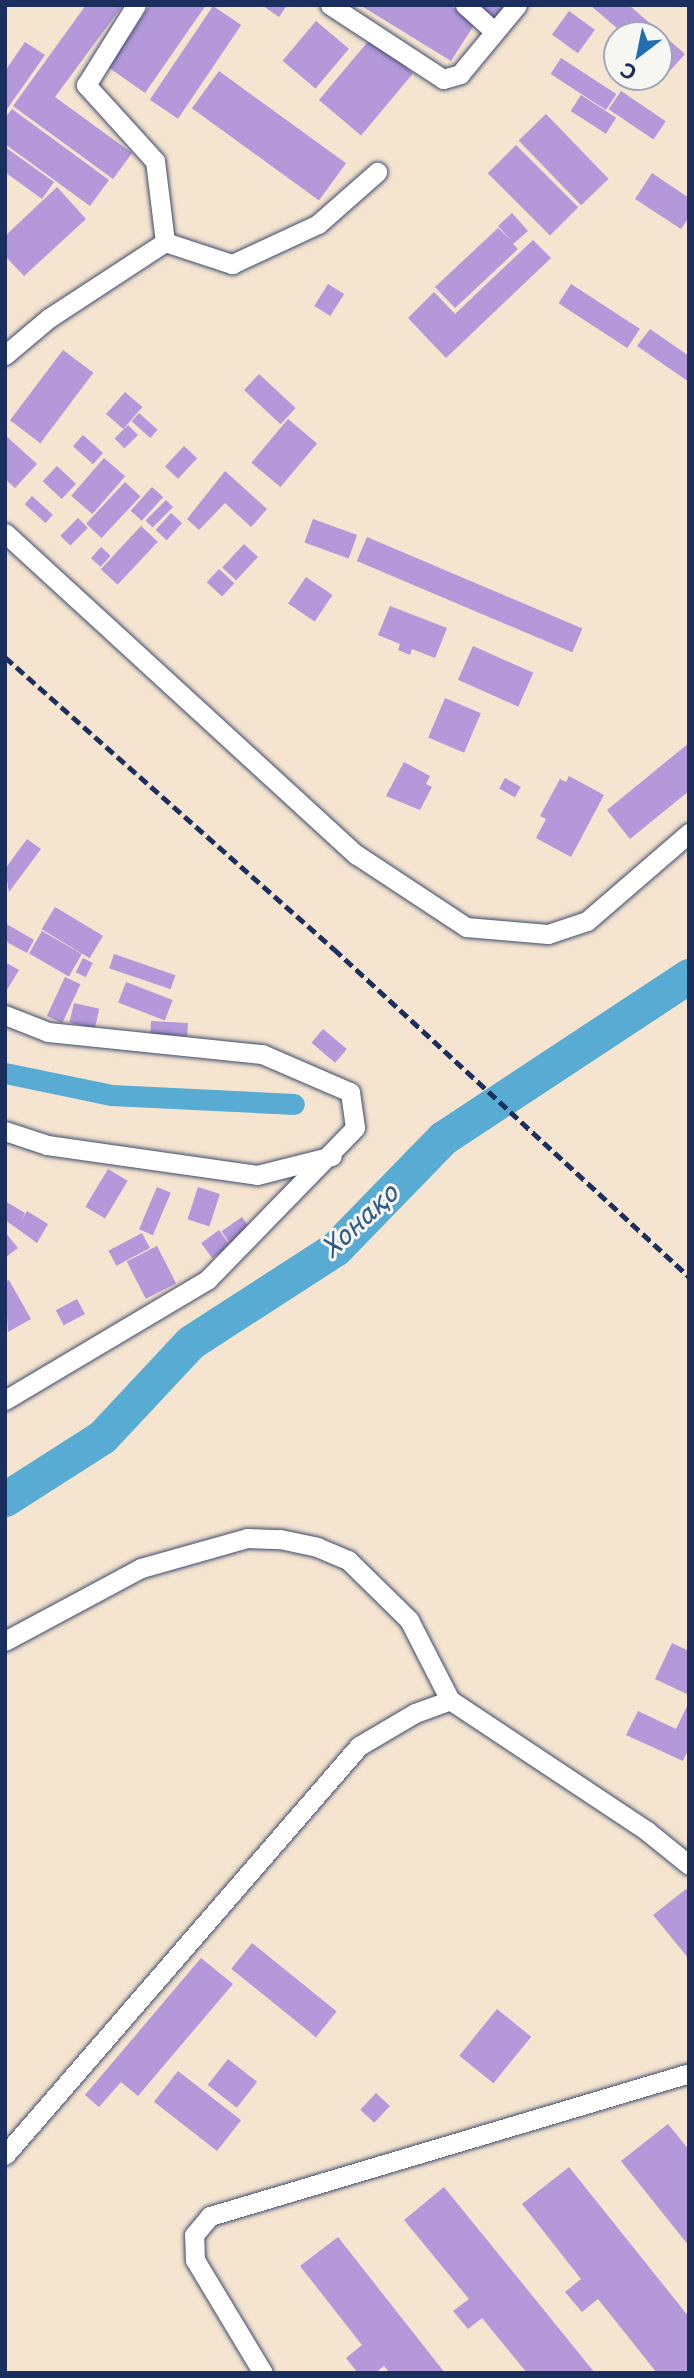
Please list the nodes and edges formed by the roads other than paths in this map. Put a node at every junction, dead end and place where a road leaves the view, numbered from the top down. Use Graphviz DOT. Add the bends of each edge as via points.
graph roads {
  1 [pos="136,5"];
  2 [pos="330,5"];
  3 [pos="465,5"];
  4 [pos="517,5"];
  5 [pos="495,32"];
  6 [pos="377,172"];
  7 [pos="165,242"];
  8 [pos="5,355"];
  9 [pos="5,533"];
  10 [pos="689,833"];
  11 [pos="5,1015"];
  12 [pos="5,1131"];
  13 [pos="333,1156"];
  14 [pos="5,1400"];
  15 [pos="5,1641"];
  16 [pos="450,1700"];
  17 [pos="689,1865"];
  18 [pos="689,2073"];
  19 [pos="5,2155"];
  20 [pos="263,2373"];
  1 -- 7 [label="street" via="86,85 155,161"];
  2 -- 5 [label="street" via="443,79 460,74"];
  3 -- 5 [label="street"];
  4 -- 5 [label="street"];
  6 -- 7 [label="street" via="318,225 232,264"];
  7 -- 8 [label="street" via="49,318"];
  9 -- 10 [label="street" via="357,855 466,927 548,934 587,921"];
  11 -- 13 [label="street" via="48,1032 262,1054 300,1070 350,1092 355,1128"];
  12 -- 13 [label="street" via="47,1145 257,1175"];
  13 -- 14 [label="street" via="207,1280"];
  15 -- 16 [label="street" via="141,1568 247,1538 280,1539 348,1560 368,1578 409,1620"];
  16 -- 17 [label="street" via="647,1831"];
  16 -- 19 [label="street" via="415,1713 359,1746 328,1777"];
  18 -- 20 [label="street" via="210,2216 194,2235 195,2260"];
}
